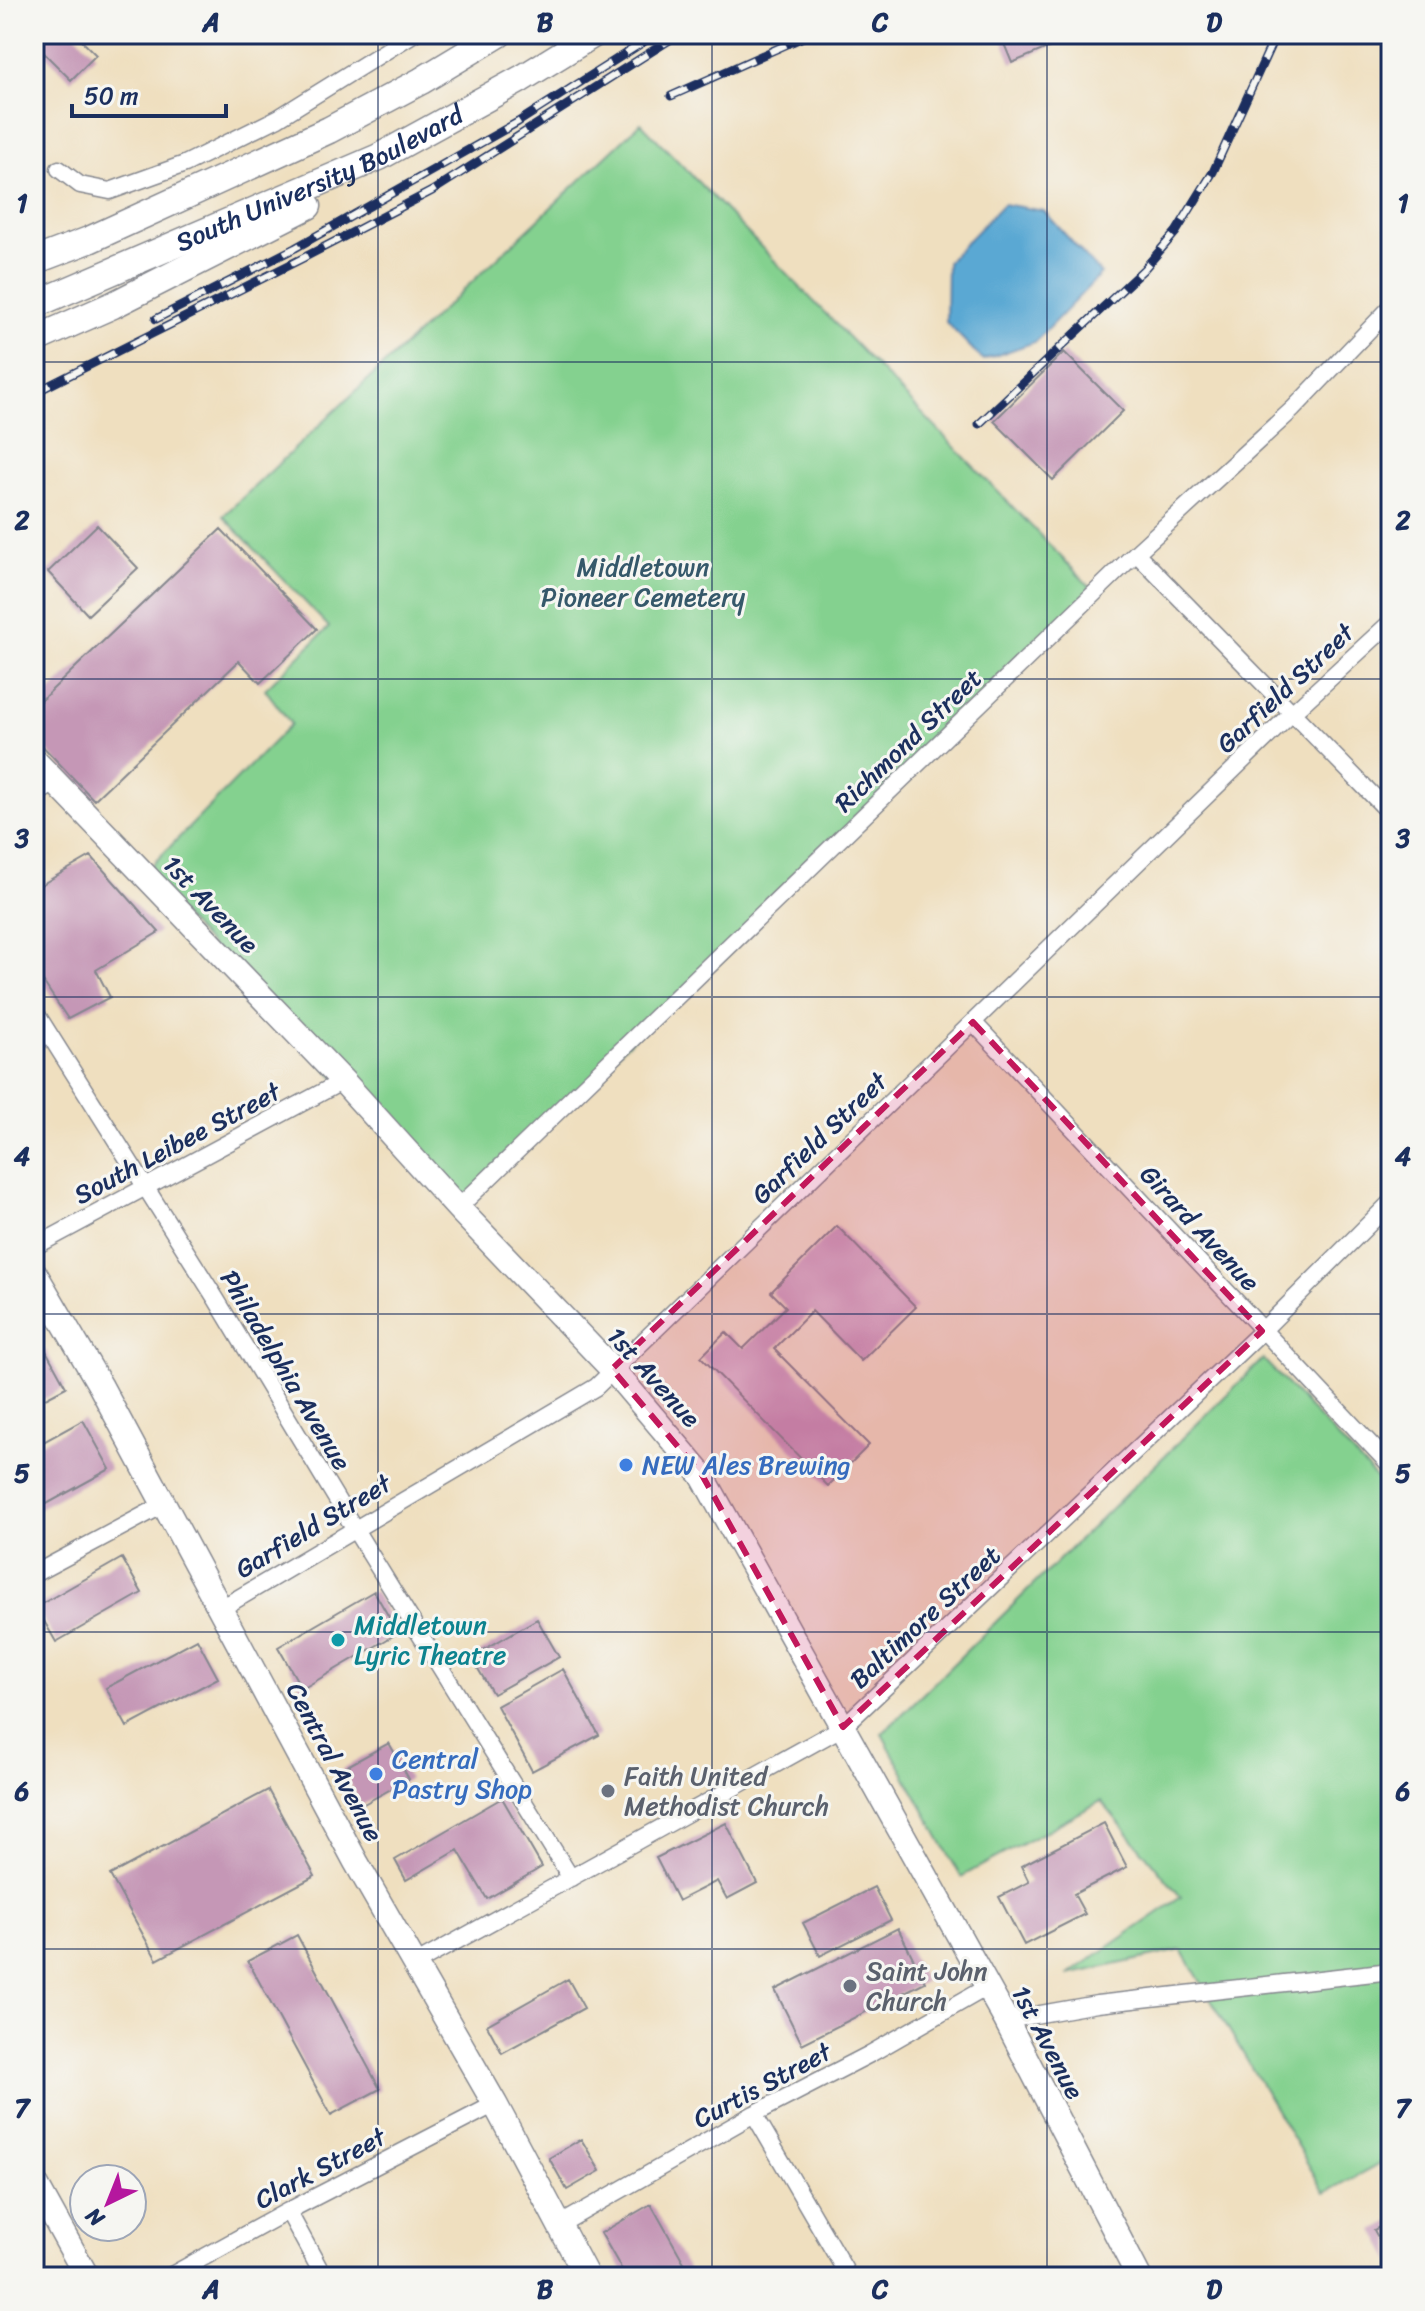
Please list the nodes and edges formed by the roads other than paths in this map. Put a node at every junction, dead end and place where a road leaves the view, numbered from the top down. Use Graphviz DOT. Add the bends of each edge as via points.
graph roads {
  1 [pos="413,34"];
  2 [pos="499,34"];
  3 [pos="594,34"];
  4 [pos="379,157"];
  5 [pos="59,169"];
  6 [pos="34,261"];
  7 [pos="34,305"];
  8 [pos="1391,307"];
  9 [pos="34,340"];
  10 [pos="1136,553"];
  11 [pos="1391,622"];
  12 [pos="1291,714"];
  13 [pos="34,760"];
  14 [pos="56,783"];
  15 [pos="34,795"];
  16 [pos="1391,814"];
  17 [pos="34,1010"];
  18 [pos="973,1022"];
  19 [pos="343,1081"];
  20 [pos="144,1186"];
  21 [pos="1391,1202"];
  22 [pos="458,1208"];
  23 [pos="34,1247"];
  24 [pos="34,1272"];
  25 [pos="1262,1331"];
  26 [pos="612,1369"];
  27 [pos="1391,1466"];
  28 [pos="163,1505"];
  29 [pos="354,1528"];
  30 [pos="34,1574"];
  31 [pos="220,1609"];
  32 [pos="843,1727"];
  33 [pos="571,1878"];
  34 [pos="415,1964"];
  35 [pos="1391,1971"];
  36 [pos="987,1987"];
  37 [pos="1006,2020"];
  38 [pos="495,2104"];
  39 [pos="754,2114"];
  40 [pos="34,2181"];
  41 [pos="288,2211"];
  42 [pos="559,2225"];
  43 [pos="87,2277"];
  44 [pos="168,2277"];
  45 [pos="324,2277"];
  46 [pos="587,2277"];
  47 [pos="849,2277"];
  48 [pos="1139,2277"];
  1 -- 5 [label="street" via="278,118 185,164 110,191 80,185"];
  2 -- 6 [label="main road, South University Boulevard" via="329,130"];
  3 -- 4 [label="main road, South University Boulevard"];
  4 -- 7 [label="main road, South University Boulevard"];
  4 -- 9 [label="main road" via="345,188"];
  8 -- 10 [label="street, Richmond Street" via="1293,409"];
  10 -- 12 [label="street"];
  10 -- 22 [label="street, Richmond Street"];
  11 -- 12 [label="street, Garfield Street"];
  12 -- 16 [label="street"];
  12 -- 18 [label="street, Garfield Street"];
  13 -- 14 [label="main road, 1st Avenue"];
  14 -- 15 [label="street"];
  14 -- 19 [label="main road, 1st Avenue"];
  17 -- 20 [label="street, Philadelphia Avenue"];
  18 -- 25 [label="street, Girard Avenue"];
  18 -- 26 [label="street, Garfield Street"];
  19 -- 20 [label="street, South Leibee Street"];
  19 -- 22 [label="main road, 1st Avenue"];
  20 -- 23 [label="street, South Leibee Street"];
  20 -- 29 [label="street, Philadelphia Avenue"];
  21 -- 25 [label="street, Baltimore Street"];
  22 -- 26 [label="main road, 1st Avenue"];
  24 -- 28 [label="main road, Central Avenue"];
  25 -- 27 [label="street, Girard Avenue"];
  25 -- 32 [label="street, Baltimore Street"];
  26 -- 29 [label="street, Garfield Street" via="596,1387"];
  26 -- 32 [label="main road, 1st Avenue" via="702,1475"];
  28 -- 30 [label="street"];
  28 -- 31 [label="main road, Central Avenue"];
  29 -- 31 [label="street, Garfield Street"];
  29 -- 33 [label="street, Philadelphia Avenue"];
  31 -- 34 [label="main road, Central Avenue"];
  32 -- 33 [label="street, Baltimore Street"];
  32 -- 36 [label="main road, 1st Avenue"];
  33 -- 34 [label="street, Baltimore Street"];
  34 -- 38 [label="main road, Central Avenue"];
  35 -- 37 [label="street" via="1097,2004"];
  36 -- 37 [label="main road, 1st Avenue"];
  36 -- 39 [label="street, Curtis Street"];
  37 -- 48 [label="main road, 1st Avenue"];
  38 -- 41 [label="street, Clark Street"];
  38 -- 42 [label="main road, Central Avenue"];
  39 -- 42 [label="street, Curtis Street"];
  39 -- 47 [label="street"];
  40 -- 43 [label="main road"];
  41 -- 44 [label="street, Clark Street"];
  41 -- 45 [label="street"];
  42 -- 46 [label="main road, Central Avenue"];
}
